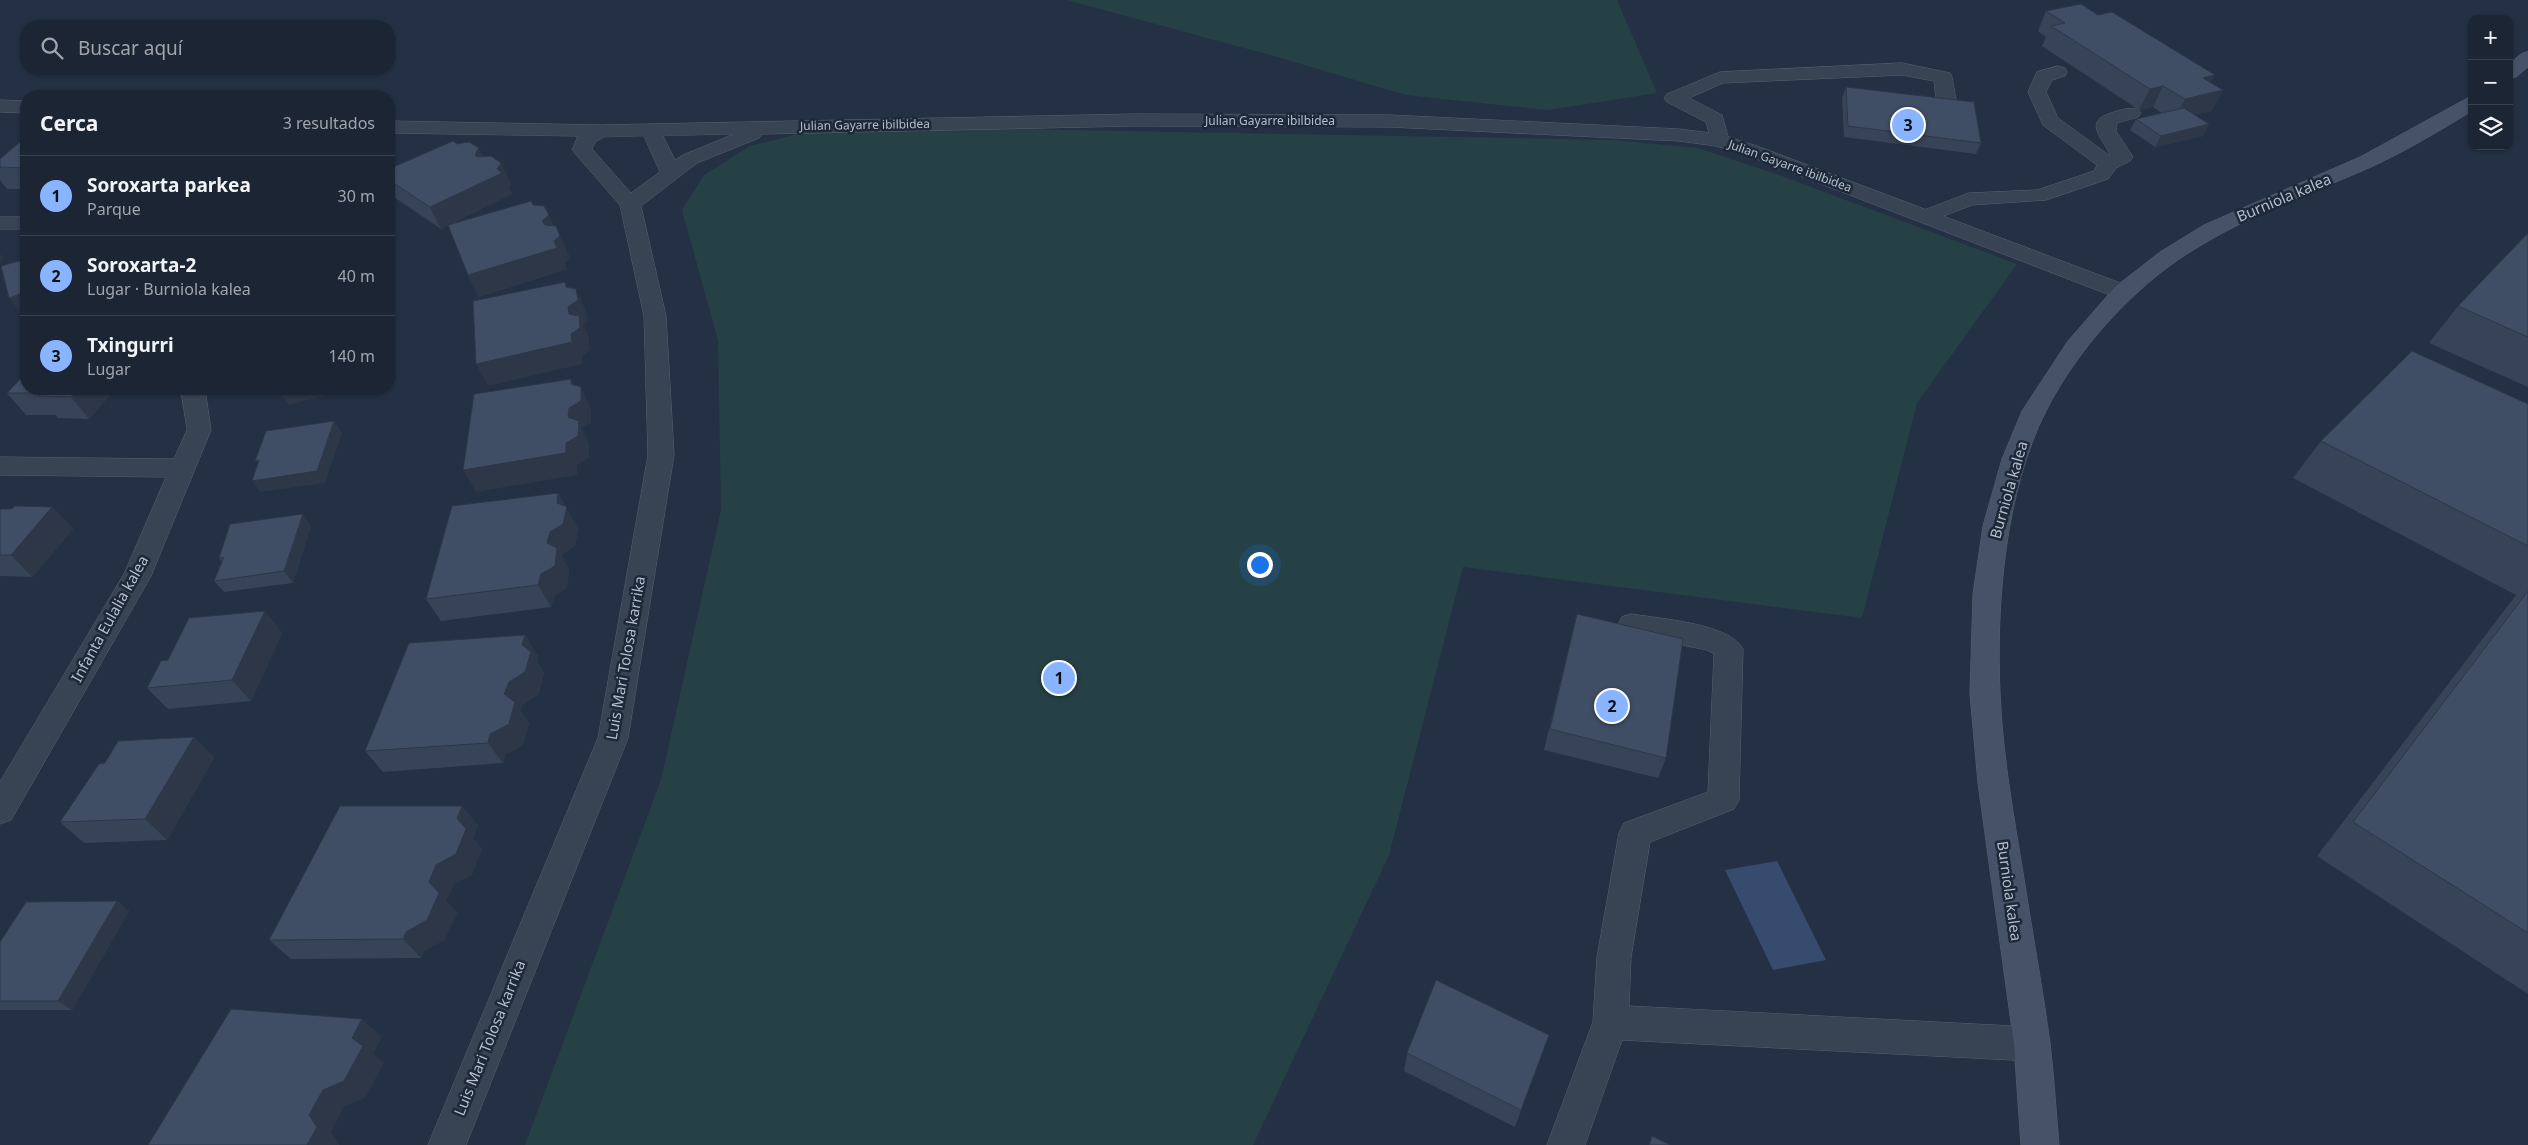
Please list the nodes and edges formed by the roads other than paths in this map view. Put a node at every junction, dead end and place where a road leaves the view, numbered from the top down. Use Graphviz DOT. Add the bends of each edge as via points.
graph roads {
  1 [pos="2528,58"];
  2 [pos="2513,71"];
  3 [pos="2058,72"];
  4 [pos="2468,105"];
  5 [pos="0,106"];
  6 [pos="1947,106"];
  7 [pos="20,107"];
  8 [pos="2131,113"];
  9 [pos="395,127"];
  10 [pos="772,127"];
  11 [pos="652,130"];
  12 [pos="600,131"];
  13 [pos="1719,140"];
  14 [pos="2108,164"];
  15 [pos="671,173"];
  16 [pos="630,204"];
  17 [pos="1926,216"];
  18 [pos="0,223"];
  19 [pos="20,223"];
  20 [pos="2123,292"];
  21 [pos="194,395"];
  22 [pos="0,466"];
  23 [pos="183,468"];
  24 [pos="1632,625"];
  25 [pos="0,810"];
  26 [pos="1611,1022"];
  27 [pos="2032,1044"];
  28 [pos="447,1145"];
  29 [pos="1566,1145"];
  30 [pos="2040,1145"];
  1 -- 2 [label="street"];
  3 -- 14 [label="street" via="2044,76 2037,92 2050,120"];
  4 -- 20 [label="street, Burniola kalea" via="2367,161 2212,230 2168,257"];
  5 -- 7 [label="street"];
  6 -- 13 [label="street" via="1943,77 1902,69 1720,78 1674,98 1715,119"];
  8 -- 14 [label="street" via="2108,120 2106,131 2123,157"];
  9 -- 12 [label="street, Julian Gayarre ibilbidea"];
  10 -- 11 [label="street, Julian Gayarre ibilbidea"];
  10 -- 13 [label="street, Julian Gayarre ibilbidea" via="1135,120 1390,121 1679,135"];
  10 -- 15 [label="street" via="690,158"];
  11 -- 12 [label="street, Julian Gayarre ibilbidea"];
  11 -- 15 [label="street"];
  12 -- 16 [label="street, Luis Mari Tolosa karrika" via="586,139 582,150"];
  13 -- 17 [label="street, Julian Gayarre ibilbidea"];
  14 -- 17 [label="street" via="2101,175 2039,196 1969,199"];
  15 -- 16 [label="street"];
  16 -- 28 [label="street, Luis Mari Tolosa karrika" via="655,316 661,455 613,738"];
  17 -- 20 [label="street, Julian Gayarre ibilbidea"];
  18 -- 19 [label="street"];
  20 -- 27 [label="street, Burniola kalea" via="2076,346 2034,411 2015,459 1996,526 1988,584 1985,694 1997,803"];
  21 -- 23 [label="street, Infanta Eulalia kalea" via="199,430"];
  22 -- 23 [label="street"];
  23 -- 25 [label="street, Infanta Eulalia kalea" via="137,576"];
  24 -- 26 [label="street" via="1714,640 1729,650 1724,800 1635,833 1614,957"];
  26 -- 27 [label="street"];
  26 -- 29 [label="street"];
  27 -- 30 [label="street, Burniola kalea"];
}
